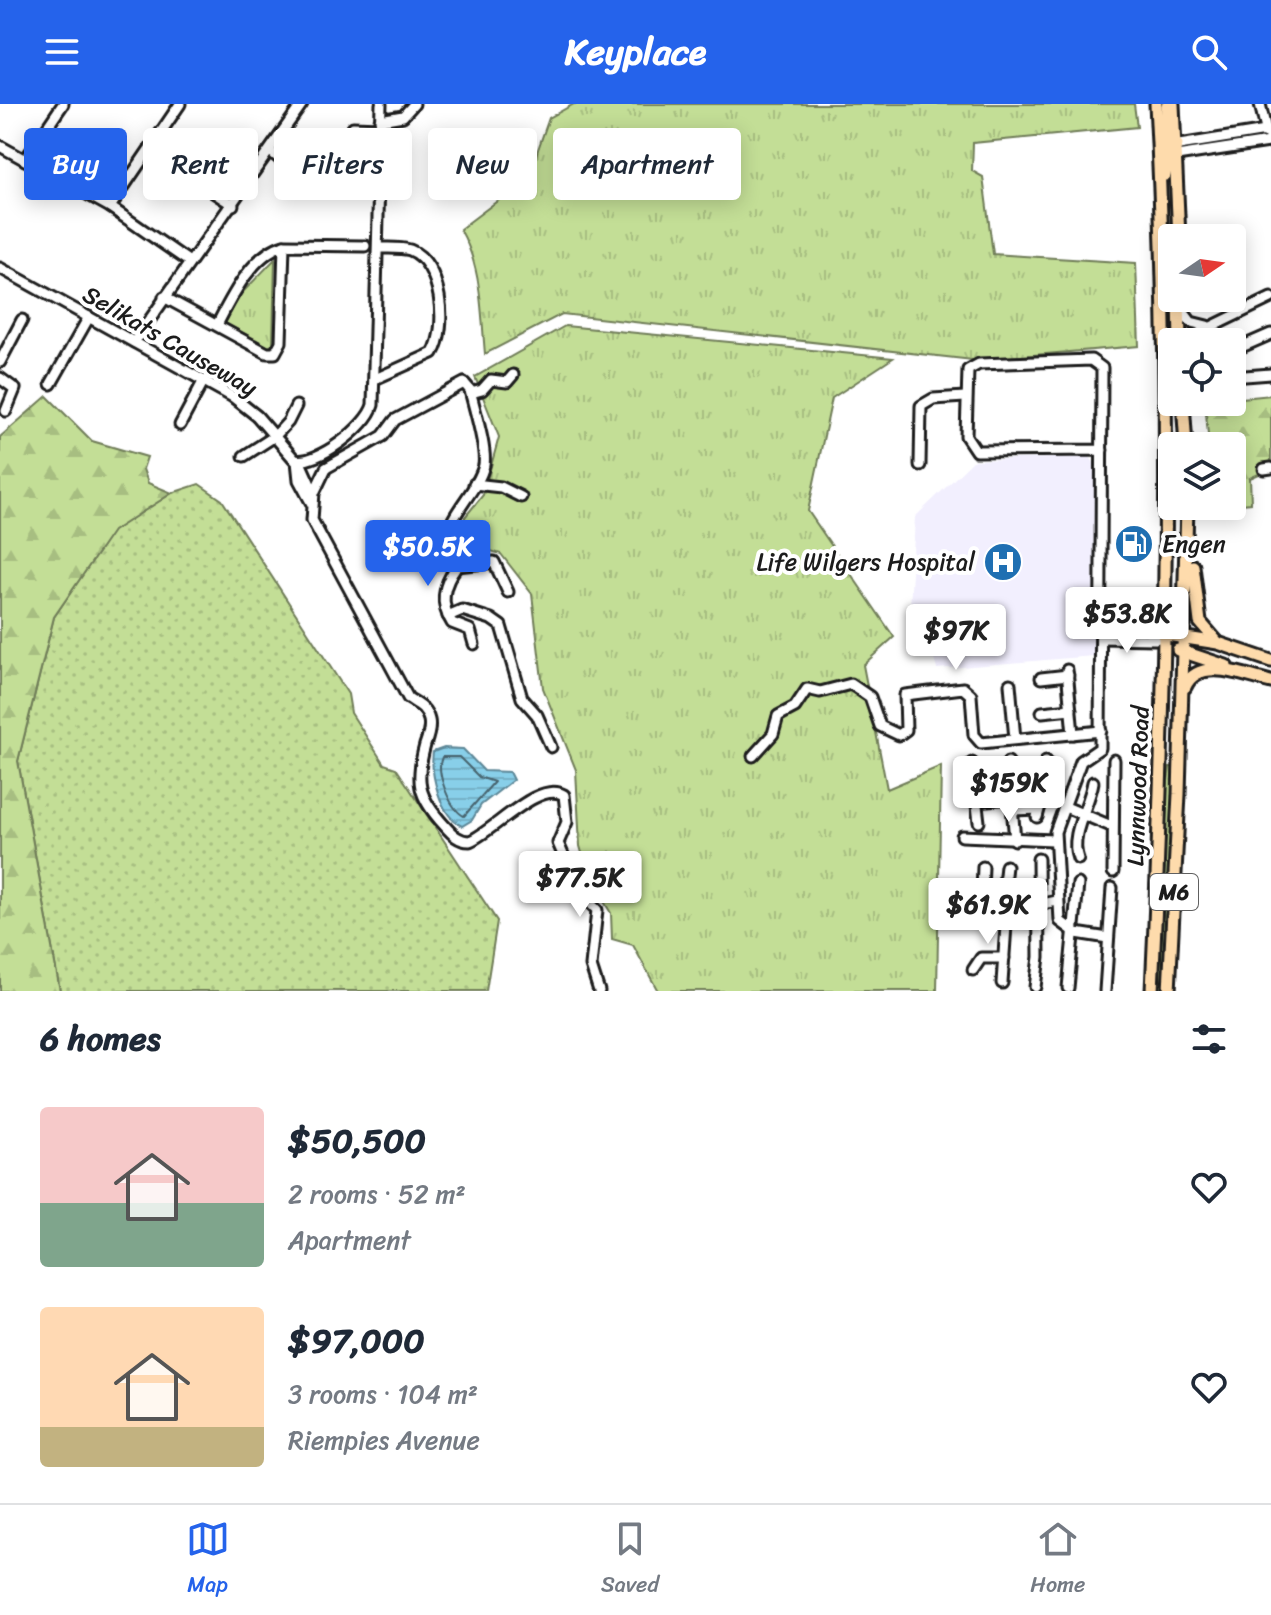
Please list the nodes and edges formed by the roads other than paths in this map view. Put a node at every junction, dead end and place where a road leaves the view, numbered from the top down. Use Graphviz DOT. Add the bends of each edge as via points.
graph roads {
  1 [pos="63,104"];
  2 [pos="180,104"];
  3 [pos="302,104"];
  4 [pos="381,104"];
  5 [pos="414,104"];
  6 [pos="1156,104"];
  7 [pos="1167,104"];
  8 [pos="1173,104"];
  9 [pos="1260,104"];
  10 [pos="380,124"];
  11 [pos="353,127"];
  12 [pos="47,128"];
  13 [pos="380,128"];
  14 [pos="1266,131"];
  15 [pos="1270,145"];
  16 [pos="0,146"];
  17 [pos="270,151"];
  18 [pos="1168,152"];
  19 [pos="274,154"];
  20 [pos="24,159"];
  21 [pos="97,200"];
  22 [pos="225,200"];
  23 [pos="378,200"];
  24 [pos="233,205"];
  25 [pos="110,207"];
  26 [pos="1177,224"];
  27 [pos="284,245"];
  28 [pos="365,246"];
  29 [pos="378,248"];
  30 [pos="188,261"];
  31 [pos="2,273"];
  32 [pos="164,297"];
  33 [pos="1271,298"];
  34 [pos="1185,312"];
  35 [pos="89,317"];
  36 [pos="22,320"];
  37 [pos="217,325"];
  38 [pos="1207,326"];
  39 [pos="1204,328"];
  40 [pos="1271,334"];
  41 [pos="134,342"];
  42 [pos="1246,345"];
  43 [pos="0,362"];
  44 [pos="1271,374"];
  45 [pos="513,375"];
  46 [pos="1246,376"];
  47 [pos="0,378"];
  48 [pos="375,379"];
  49 [pos="204,380"];
  50 [pos="51,384"];
  51 [pos="471,393"];
  52 [pos="965,397"];
  53 [pos="296,406"];
  54 [pos="6,411"];
  55 [pos="180,425"];
  56 [pos="275,436"];
  57 [pos="1102,450"];
  58 [pos="244,456"];
  59 [pos="301,461"];
  60 [pos="920,465"];
  61 [pos="474,484"];
  62 [pos="314,493"];
  63 [pos="521,497"];
  64 [pos="312,504"];
  65 [pos="1188,520"];
  66 [pos="1189,520"];
  67 [pos="457,566"];
  68 [pos="508,592"];
  69 [pos="448,616"];
  70 [pos="1185,636"];
  71 [pos="1101,638"];
  72 [pos="1163,640"];
  73 [pos="1218,643"];
  74 [pos="474,644"];
  75 [pos="1184,653"];
  76 [pos="1271,661"];
  77 [pos="1041,678"];
  78 [pos="1271,681"];
  79 [pos="1010,684"];
  80 [pos="1183,703"];
  81 [pos="1071,709"];
  82 [pos="1042,712"];
  83 [pos="1101,731"];
  84 [pos="1073,734"];
  85 [pos="1015,739"];
  86 [pos="551,747"];
  87 [pos="753,756"];
  88 [pos="1114,760"];
  89 [pos="1046,761"];
  90 [pos="1008,762"];
  91 [pos="972,763"];
  92 [pos="1093,782"];
  93 [pos="1010,798"];
  94 [pos="976,801"];
  95 [pos="1063,806"];
  96 [pos="1012,810"];
  97 [pos="1086,814"];
  98 [pos="979,822"];
  99 [pos="1111,826"];
  100 [pos="962,836"];
  101 [pos="1015,840"];
  102 [pos="1053,840"];
  103 [pos="1038,859"];
  104 [pos="1078,859"];
  105 [pos="1006,866"];
  106 [pos="983,867"];
  107 [pos="1113,872"];
  108 [pos="1078,884"];
  109 [pos="1112,888"];
  110 [pos="982,891"];
  111 [pos="1003,893"];
  112 [pos="1057,901"];
  113 [pos="1037,905"];
  114 [pos="1007,911"];
  115 [pos="973,912"];
  116 [pos="1076,933"];
  117 [pos="1108,938"];
  118 [pos="1004,958"];
  119 [pos="973,970"];
  120 [pos="1002,983"];
  121 [pos="1035,987"];
  122 [pos="1068,988"];
  123 [pos="599,991"];
  124 [pos="1105,991"];
  125 [pos="1152,991"];
  126 [pos="1169,991"];
  1 -- 12 [label="street"];
  2 -- 25 [label="street"];
  3 -- 17 [label="street"];
  4 -- 10 [label="street"];
  5 -- 10 [label="street" via="403,116"];
  6 -- 18 [label="main road, Lynnwood Road / M6"];
  7 -- 18 [label="main road"];
  8 -- 18 [label="main road, Lynnwood Road / M6"];
  9 -- 14 [label="street"];
  10 -- 11 [label="street"];
  10 -- 13 [label="street"];
  14 -- 15 [label="street"];
  14 -- 18 [label="street"];
  15 -- 18 [label="street"];
  16 -- 20 [label="street"];
  17 -- 19 [label="street"];
  17 -- 24 [label="street"];
  18 -- 26 [label="main road, Lynnwood Road / M6"];
  18 -- 72 [label="main road, Lynnwood Road / M6"];
  21 -- 25 [label="street"];
  22 -- 24 [label="street"];
  23 -- 29 [label="street"];
  24 -- 30 [label="street"];
  25 -- 30 [label="street"];
  27 -- 28 [label="street"];
  27 -- 37 [label="street" via="264,256"];
  27 -- 37 [label="street" via="278,351 267,353"];
  29 -- 48 [label="street"];
  29 -- 48 [label="street" via="407,249 417,255 441,304 433,353"];
  30 -- 32 [label="street"];
  31 -- 35 [label="street, Selikats Causeway"];
  32 -- 37 [label="street"];
  32 -- 41 [label="street"];
  33 -- 38 [label="street"];
  34 -- 38 [label="street" via="1191,322"];
  35 -- 41 [label="street, Selikats Causeway"];
  35 -- 50 [label="street"];
  36 -- 43 [label="street"];
  38 -- 39 [label="street"];
  40 -- 42 [label="street"];
  41 -- 49 [label="street, Selikats Causeway"];
  44 -- 46 [label="street"];
  45 -- 51 [label="street" via="507,382 491,380"];
  47 -- 54 [label="street" via="15,388"];
  48 -- 59 [label="street" via="372,410 362,427"];
  49 -- 55 [label="street"];
  49 -- 56 [label="street, Selikats Causeway" via="247,407"];
  51 -- 61 [label="street" via="484,461"];
  51 -- 62 [label="street" via="468,384 458,385 395,420 383,436 326,468"];
  52 -- 57 [label="street" via="966,436 976,451"];
  52 -- 57 [label="street" via="968,370 979,364 1091,360 1102,368"];
  52 -- 60 [label="street" via="933,399 921,406"];
  53 -- 56 [label="street"];
  56 -- 58 [label="street"];
  56 -- 59 [label="street, Selikats Causeway"];
  57 -- 71 [label="street"];
  59 -- 62 [label="street"];
  59 -- 64 [label="street" via="301,488"];
  61 -- 63 [label="street" via="497,486"];
  61 -- 67 [label="street" via="446,536"];
  62 -- 64 [label="street"];
  64 -- 123 [label="street" via="314,526 407,697 428,717 418,779 438,819 459,839 470,841 540,793 564,795 567,822 558,843 579,892 597,910 591,958"];
  65 -- 70 [label="main road, Lynnwood Road / M6"];
  66 -- 73 [label="main road" via="1200,622"];
  67 -- 68 [label="street" via="494,562"];
  67 -- 69 [label="street" via="443,594"];
  69 -- 74 [label="street" via="469,629"];
  69 -- 86 [label="street" via="462,610 501,626 522,698 537,715"];
  70 -- 72 [label="main road"];
  70 -- 73 [label="main road"];
  70 -- 75 [label="main road, Lynnwood Road / M6"];
  71 -- 72 [label="street"];
  71 -- 83 [label="street"];
  72 -- 75 [label="main road"];
  72 -- 125 [label="main road, Lynnwood Road / M6"];
  73 -- 76 [label="main road"];
  75 -- 78 [label="main road"];
  75 -- 80 [label="main road, Lynnwood Road / M6"];
  77 -- 81 [label="street" via="1067,673"];
  78 -- 80 [label="main road" via="1206,669 1187,683"];
  79 -- 85 [label="street"];
  80 -- 126 [label="main road, Lynnwood Road / M6"];
  81 -- 82 [label="street"];
  81 -- 84 [label="street"];
  83 -- 84 [label="street"];
  83 -- 95 [label="street" via="1100,748 1081,761"];
  84 -- 85 [label="street"];
  85 -- 87 [label="street" via="978,741 971,695 963,688 906,694 904,734 886,730 875,720 870,697 851,684 820,692 807,689 795,707 778,716 773,734"];
  88 -- 99 [label="street"];
  89 -- 96 [label="street" via="1038,813"];
  90 -- 93 [label="street"];
  91 -- 94 [label="street"];
  92 -- 97 [label="street"];
  93 -- 94 [label="street"];
  93 -- 96 [label="street"];
  94 -- 98 [label="street"];
  95 -- 97 [label="street"];
  95 -- 102 [label="street"];
  96 -- 101 [label="street"];
  97 -- 99 [label="street"];
  97 -- 104 [label="street" via="1076,834"];
  99 -- 107 [label="street"];
  100 -- 101 [label="street"];
  101 -- 102 [label="street"];
  102 -- 112 [label="street"];
  103 -- 113 [label="street"];
  105 -- 111 [label="street"];
  106 -- 110 [label="street"];
  108 -- 116 [label="street"];
  109 -- 117 [label="street"];
  110 -- 111 [label="street"];
  110 -- 115 [label="street"];
  111 -- 114 [label="street"];
  112 -- 113 [label="street"];
  112 -- 116 [label="street" via="1060,921"];
  113 -- 114 [label="street"];
  113 -- 121 [label="street"];
  114 -- 118 [label="street"];
  116 -- 117 [label="street"];
  116 -- 122 [label="street"];
  117 -- 124 [label="street"];
  118 -- 119 [label="street" via="981,958"];
  118 -- 120 [label="street"];
}
